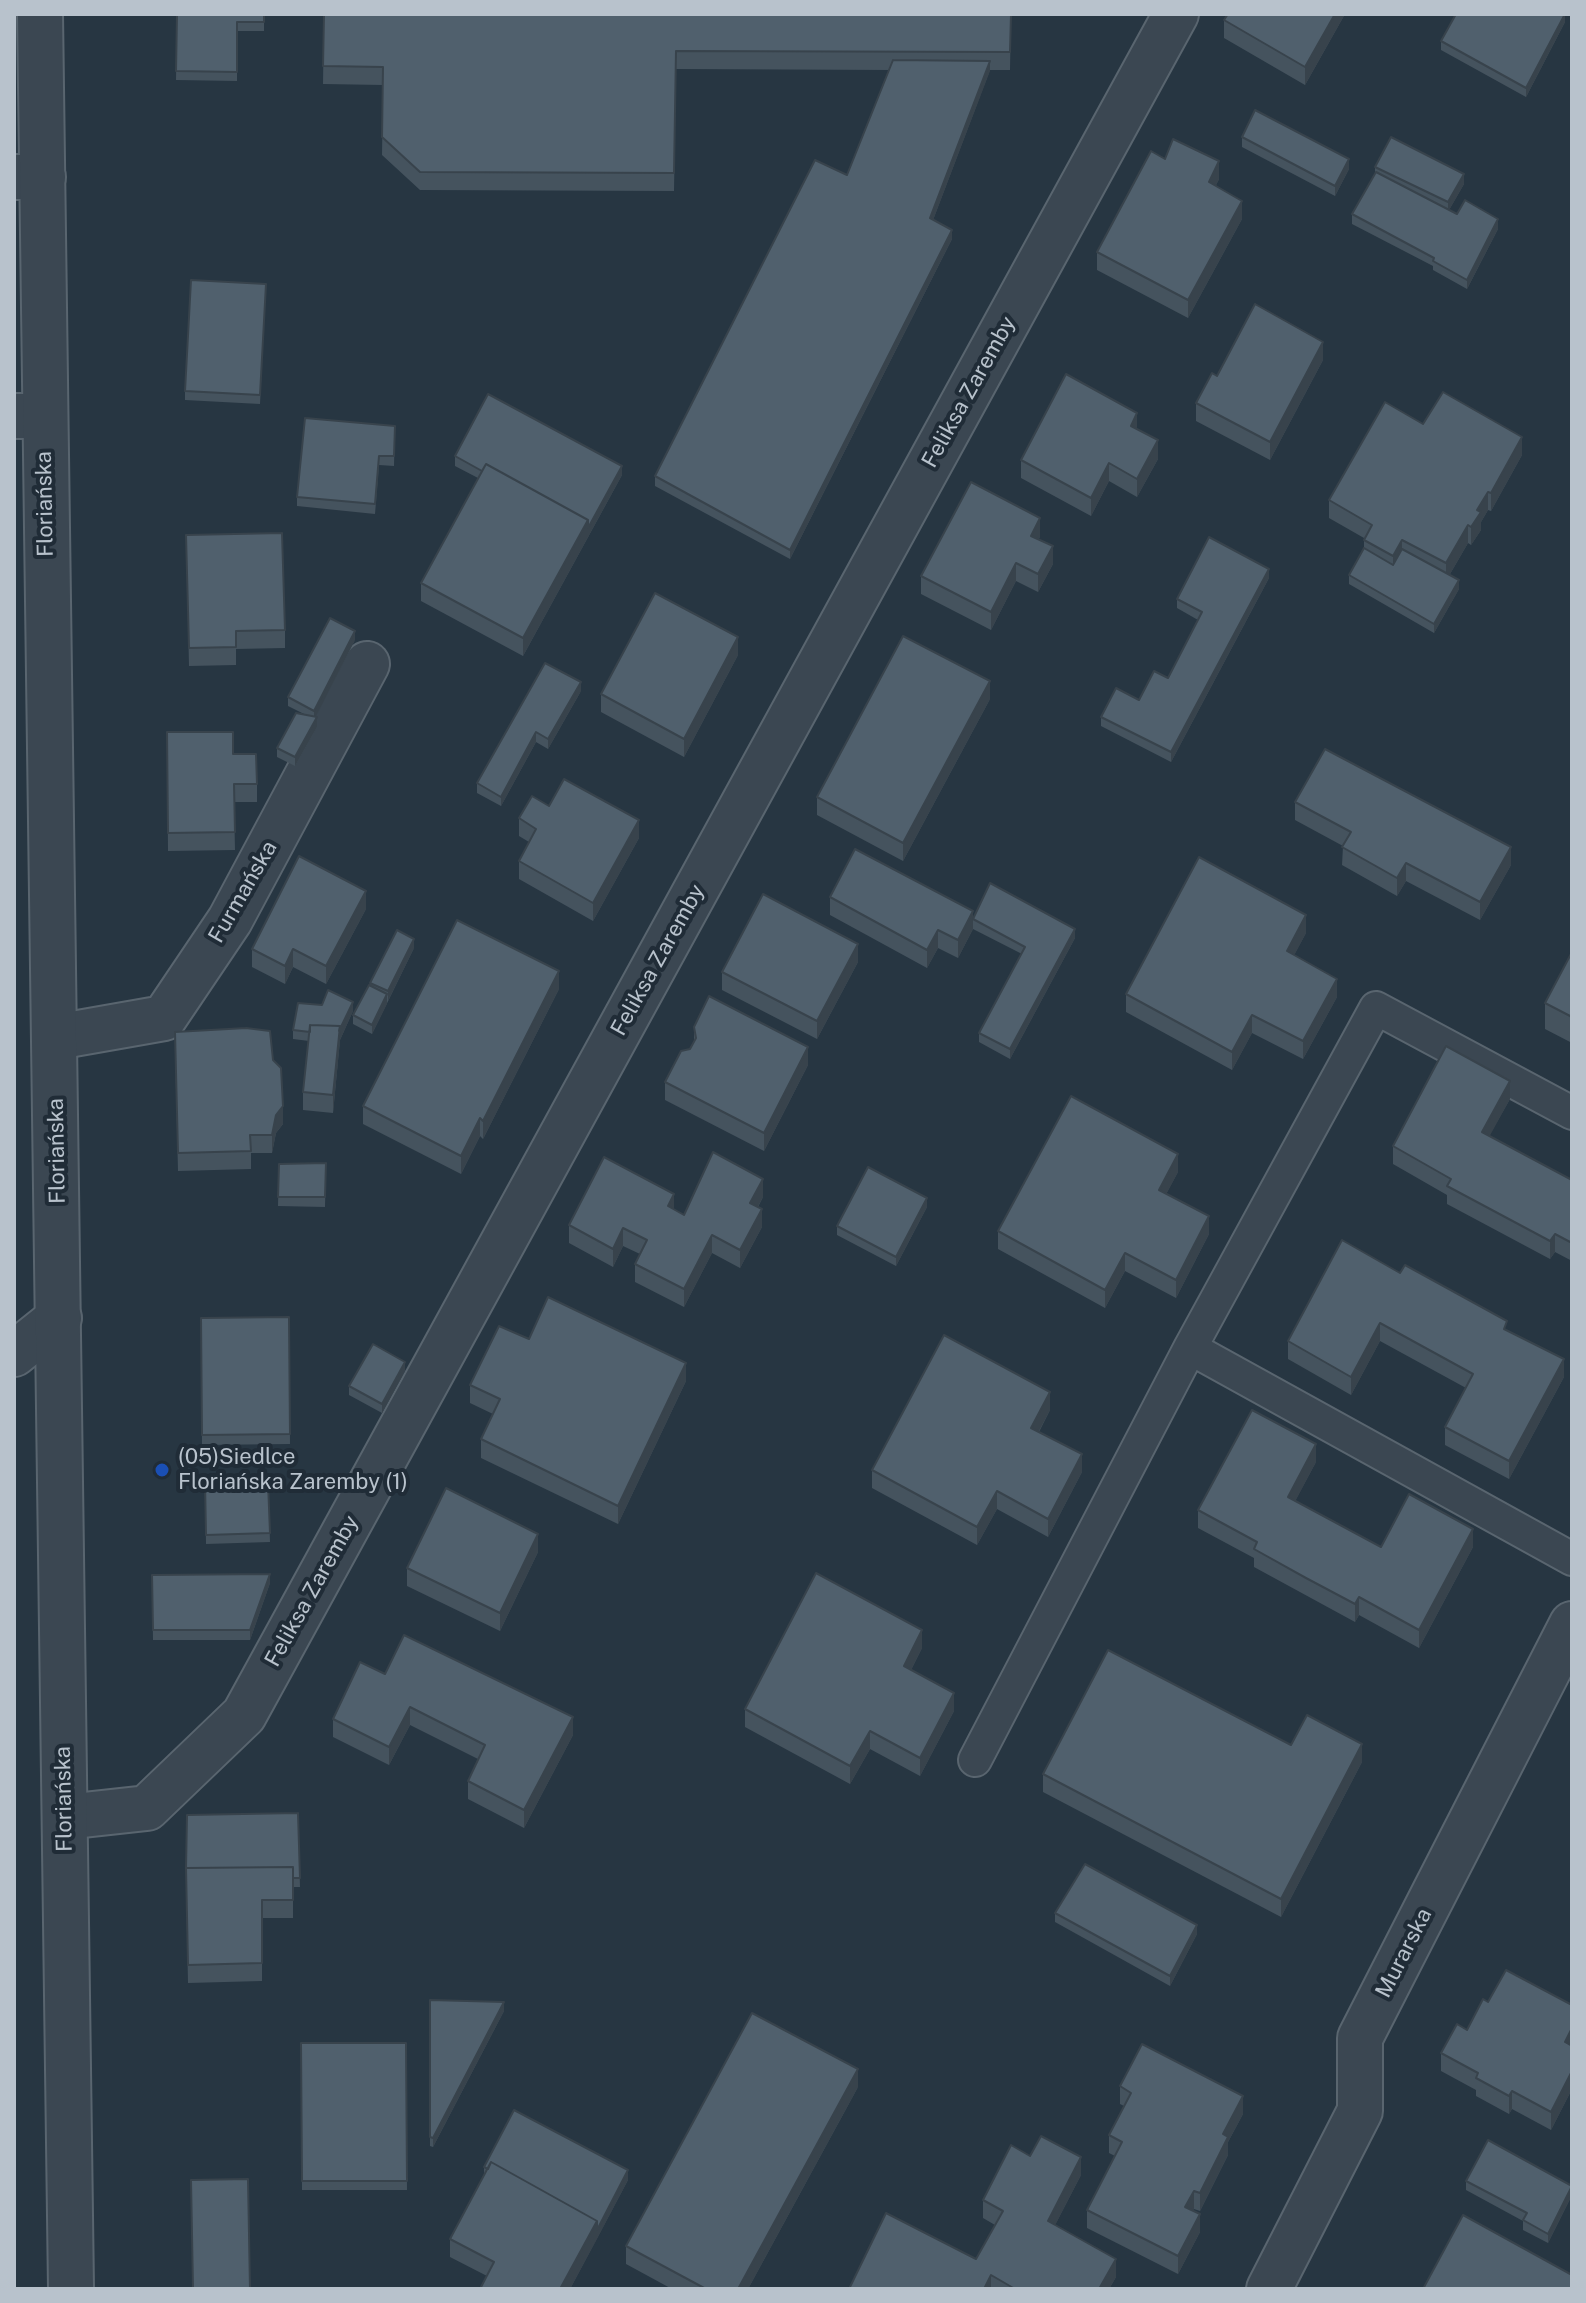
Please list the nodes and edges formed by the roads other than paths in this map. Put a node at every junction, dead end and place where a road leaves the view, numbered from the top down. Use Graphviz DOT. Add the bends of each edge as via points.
graph roads {
  1 [pos="40,14"];
  2 [pos="1176,14"];
  3 [pos="28,177"];
  4 [pos="29,416"];
  5 [pos="367,664"];
  6 [pos="56,1037"];
  7 [pos="1572,1113"];
  8 [pos="59,1318"];
  9 [pos="1190,1348"];
  10 [pos="14,1354"];
  11 [pos="1572,1559"];
  12 [pos="1572,1624"];
  13 [pos="975,1760"];
  14 [pos="65,1817"];
  15 [pos="71,2289"];
  16 [pos="1269,2289"];
  1 -- 3 [label="street, Floriańska"];
  2 -- 14 [label="street, Feliksa Zaremby" via="244,1715 147,1808"];
  3 -- 4 [label="street, Floriańska"];
  4 -- 6 [label="street, Floriańska"];
  5 -- 6 [label="street, Furmańska" via="230,920 164,1018"];
  6 -- 8 [label="street, Floriańska"];
  7 -- 9 [label="lane" via="1376,1008"];
  8 -- 10 [label="street"];
  8 -- 14 [label="street, Floriańska"];
  9 -- 11 [label="lane"];
  9 -- 13 [label="lane"];
  12 -- 16 [label="street, Murarska" via="1360,2038 1360,2111"];
  14 -- 15 [label="street, Floriańska"];
}
